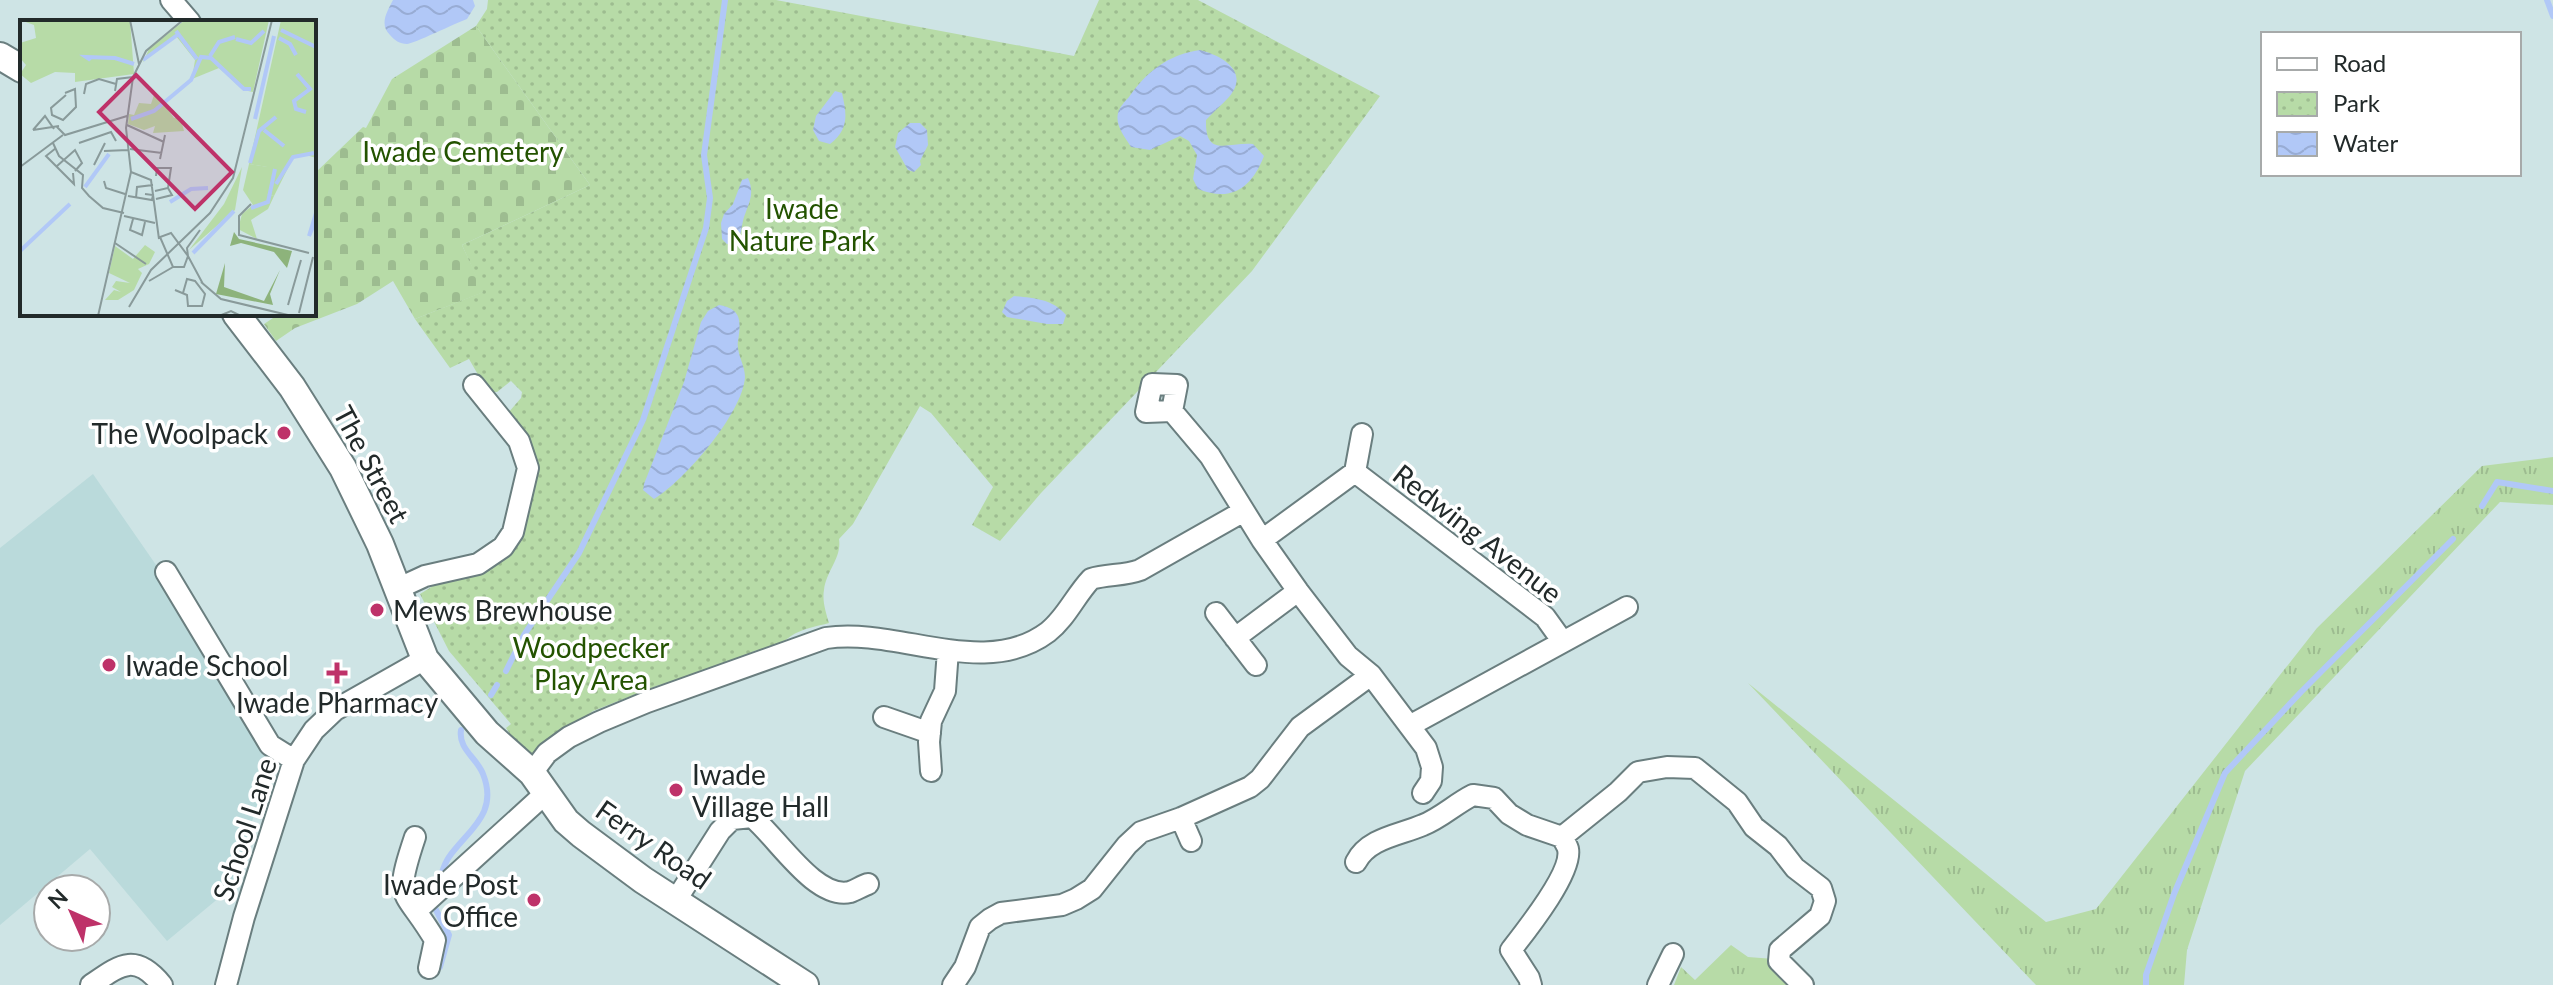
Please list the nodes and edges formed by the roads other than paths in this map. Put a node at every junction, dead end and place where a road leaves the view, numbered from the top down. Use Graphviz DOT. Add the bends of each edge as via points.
graph roads {
  1 [pos="171,0"];
  2 [pos="188,20"];
  3 [pos="0,56"];
  4 [pos="20,68"];
  5 [pos="238,316"];
  6 [pos="474,385"];
  7 [pos="1172,411"];
  8 [pos="1362,434"];
  9 [pos="1355,472"];
  10 [pos="1244,511"];
  11 [pos="1262,540"];
  12 [pos="166,572"];
  13 [pos="399,588"];
  14 [pos="1298,591"];
  15 [pos="1627,607"];
  16 [pos="1216,613"];
  17 [pos="1235,638"];
  18 [pos="1563,642"];
  19 [pos="948,650"];
  20 [pos="425,659"];
  21 [pos="1256,665"];
  22 [pos="1371,675"];
  23 [pos="884,717"];
  24 [pos="1411,725"];
  25 [pos="930,733"];
  26 [pos="294,760"];
  27 [pos="931,771"];
  28 [pos="539,782"];
  29 [pos="1423,793"];
  30 [pos="1181,818"];
  31 [pos="415,837"];
  32 [pos="1562,837"];
  33 [pos="1191,841"];
  34 [pos="1356,862"];
  35 [pos="868,884"];
  36 [pos="429,900"];
  37 [pos="676,900"];
  38 [pos="1673,954"];
  39 [pos="429,968"];
  40 [pos="777,977"];
  41 [pos="91,985"];
  42 [pos="162,985"];
  43 [pos="226,985"];
  44 [pos="805,985"];
  45 [pos="953,985"];
  46 [pos="1531,985"];
  47 [pos="1658,985"];
  48 [pos="1803,985"];
  1 -- 2 [label="street"];
  3 -- 4 [label="street"];
  5 -- 13 [label="street, The Street" via="292,387 343,468"];
  6 -- 13 [label="street" via="519,441 528,468 513,532 503,547 478,564"];
  7 -- 10 [label="street" via="1210,456"];
  8 -- 9 [label="street, Redwing Avenue"];
  9 -- 11 [label="street, Redwing Avenue"];
  9 -- 18 [label="street, Redwing Avenue" via="1545,617"];
  10 -- 11 [label="street"];
  10 -- 19 [label="street" via="1140,570 1091,579 1052,629 1025,645 1010,651"];
  11 -- 14 [label="street"];
  12 -- 26 [label="street" via="270,745"];
  13 -- 20 [label="street, The Street"];
  14 -- 17 [label="street"];
  14 -- 22 [label="street" via="1348,656"];
  15 -- 18 [label="street"];
  16 -- 17 [label="street"];
  17 -- 21 [label="street"];
  18 -- 24 [label="street"];
  19 -- 25 [label="street" via="945,691"];
  19 -- 28 [label="street" via="842,635 826,638 647,702 569,737 547,753"];
  20 -- 26 [label="street, School Lane" via="335,710"];
  20 -- 28 [label="street, Ferry Road" via="487,733"];
  22 -- 24 [label="street"];
  22 -- 30 [label="street" via="1300,727 1250,787"];
  23 -- 25 [label="street"];
  24 -- 29 [label="street" via="1432,767"];
  25 -- 27 [label="street"];
  26 -- 43 [label="street, School Lane"];
  28 -- 36 [label="street"];
  28 -- 37 [label="street, Ferry Road" via="581,834"];
  30 -- 33 [label="street"];
  30 -- 45 [label="street" via="1141,832 1092,889 1076,899 990,919 980,927"];
  31 -- 36 [label="street" via="401,890 407,901"];
  32 -- 34 [label="street" via="1527,825 1494,798 1473,795 1423,825 1390,835"];
  32 -- 46 [label="street" via="1569,850 1566,865 1511,950"];
  32 -- 48 [label="street" via="1638,772 1695,768 1737,802 1754,827 1821,888 1825,901 1820,916 1780,950 1779,961"];
  35 -- 37 [label="street" via="848,893 821,886 752,817 732,819 720,831"];
  36 -- 39 [label="street" via="435,940"];
  37 -- 40 [label="street, Ferry Road"];
  38 -- 47 [label="street"];
  40 -- 44 [label="street, Ferry Road"];
  41 -- 42 [label="street" via="121,964 138,965"];
}
